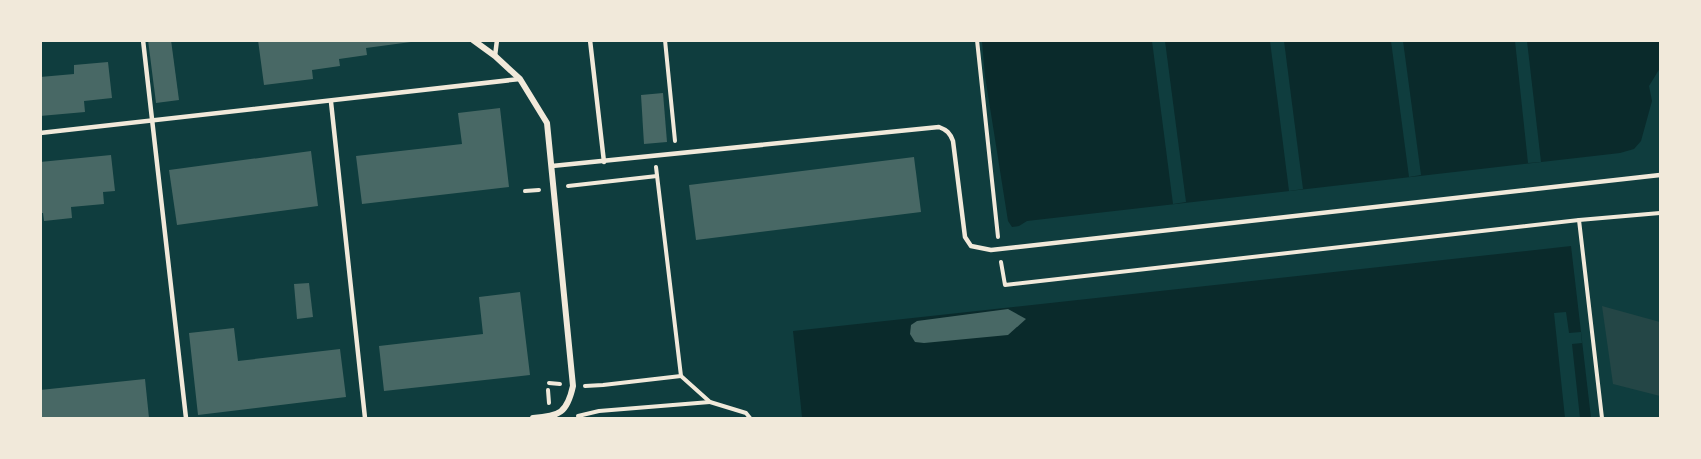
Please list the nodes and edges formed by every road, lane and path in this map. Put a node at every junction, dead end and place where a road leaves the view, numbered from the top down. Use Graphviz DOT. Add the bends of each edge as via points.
graph roads {
  1 [pos="143,40"];
  2 [pos="473,40"];
  3 [pos="497,40"];
  4 [pos="590,40"];
  5 [pos="665,40"];
  6 [pos="495,56"];
  7 [pos="520,79"];
  8 [pos="331,102"];
  9 [pos="154,121"];
  10 [pos="40,133"];
  11 [pos="656,157"];
  12 [pos="604,162"];
  13 [pos="552,166"];
  14 [pos="1660,175"];
  15 [pos="657,176"];
  16 [pos="554,188"];
  17 [pos="525,191"];
  18 [pos="1579,220"];
  19 [pos="681,376"];
  20 [pos="549,383"];
  21 [pos="573,386"];
  22 [pos="710,402"];
  23 [pos="186,418"];
  24 [pos="364,418"];
  25 [pos="533,418"];
  26 [pos="575,418"];
  27 [pos="750,418"];
  28 [pos="1602,418"];
  1 -- 9 [label="lane"];
  2 -- 6 [label="street"];
  3 -- 6 [label="lane"];
  4 -- 12 [label="lane"];
  5 -- 11 [label="path" via="676,145"];
  6 -- 7 [label="street"];
  7 -- 8 [label="lane"];
  7 -- 13 [label="street" via="547,123"];
  8 -- 9 [label="lane"];
  8 -- 24 [label="lane"];
  9 -- 10 [label="lane"];
  9 -- 23 [label="lane"];
  11 -- 12 [label="lane"];
  11 -- 14 [label="lane" via="939,127 946,129 953,141 965,237 971,246 991,250"];
  11 -- 15 [label="path"];
  12 -- 13 [label="lane"];
  13 -- 16 [label="street"];
  15 -- 16 [label="path"];
  15 -- 19 [label="path"];
  16 -- 17 [label="path"];
  16 -- 21 [label="street"];
  18 -- 28 [label="path"];
  19 -- 21 [label="path"];
  19 -- 22 [label="path"];
  20 -- 21 [label="path"];
  21 -- 25 [label="street" via="567,407 561,413"];
  22 -- 26 [label="path" via="599,411"];
  22 -- 27 [label="path" via="746,413"];
}
